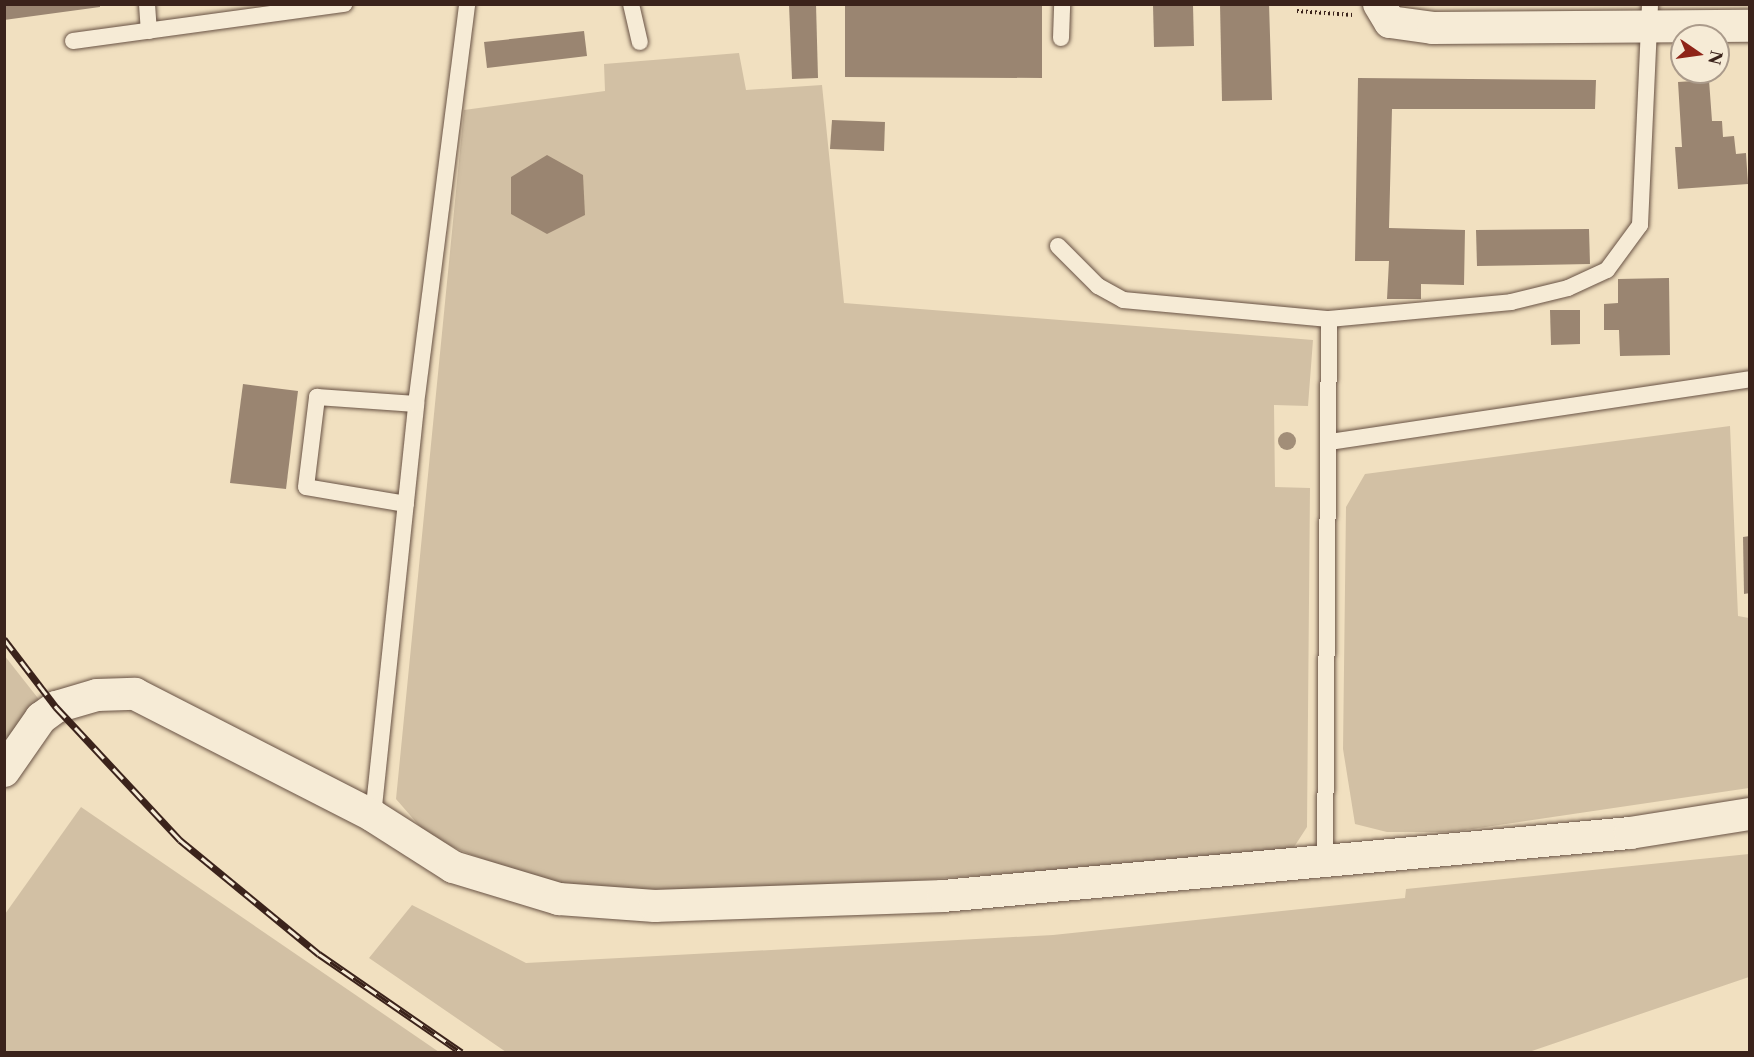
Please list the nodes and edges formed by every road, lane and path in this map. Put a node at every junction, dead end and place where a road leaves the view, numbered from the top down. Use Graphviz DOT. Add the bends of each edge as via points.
graph roads {
  1 [pos="147,4"];
  2 [pos="344,4"];
  3 [pos="467,4"];
  4 [pos="631,4"];
  5 [pos="1062,4"];
  6 [pos="1382,9"];
  7 [pos="1297,11"];
  8 [pos="1649,15"];
  9 [pos="1749,26"];
  10 [pos="149,31"];
  11 [pos="1061,38"];
  12 [pos="73,41"];
  13 [pos="640,42"];
  14 [pos="1058,246"];
  15 [pos="1329,319"];
  16 [pos="1749,379"];
  17 [pos="416,404"];
  18 [pos="1330,442"];
  19 [pos="406,504"];
  20 [pos="4,771"];
  21 [pos="1749,814"];
  22 [pos="373,816"];
  23 [pos="1325,864"];
  1 -- 10 [label="lane"];
  2 -- 10 [label="lane"];
  3 -- 17 [label="lane"];
  4 -- 13 [label="lane"];
  5 -- 11 [label="lane"];
  6 -- 7 [label="path"];
  6 -- 8 [label="street" via="1389,22 1433,28"];
  8 -- 9 [label="street"];
  8 -- 15 [label="lane" via="1640,225 1607,270 1568,288 1511,302"];
  10 -- 12 [label="lane"];
  14 -- 15 [label="lane" via="1098,286 1124,300"];
  15 -- 18 [label="lane"];
  16 -- 18 [label="lane"];
  17 -- 19 [label="lane"];
  17 -- 19 [label="lane" via="317,397 306,487"];
  18 -- 23 [label="lane"];
  19 -- 22 [label="lane"];
  20 -- 22 [label="street" via="41,718 56,707 97,695 135,694"];
  21 -- 23 [label="street" via="1630,833"];
  22 -- 23 [label="street" via="453,867 559,899 655,906 943,896"];
}
